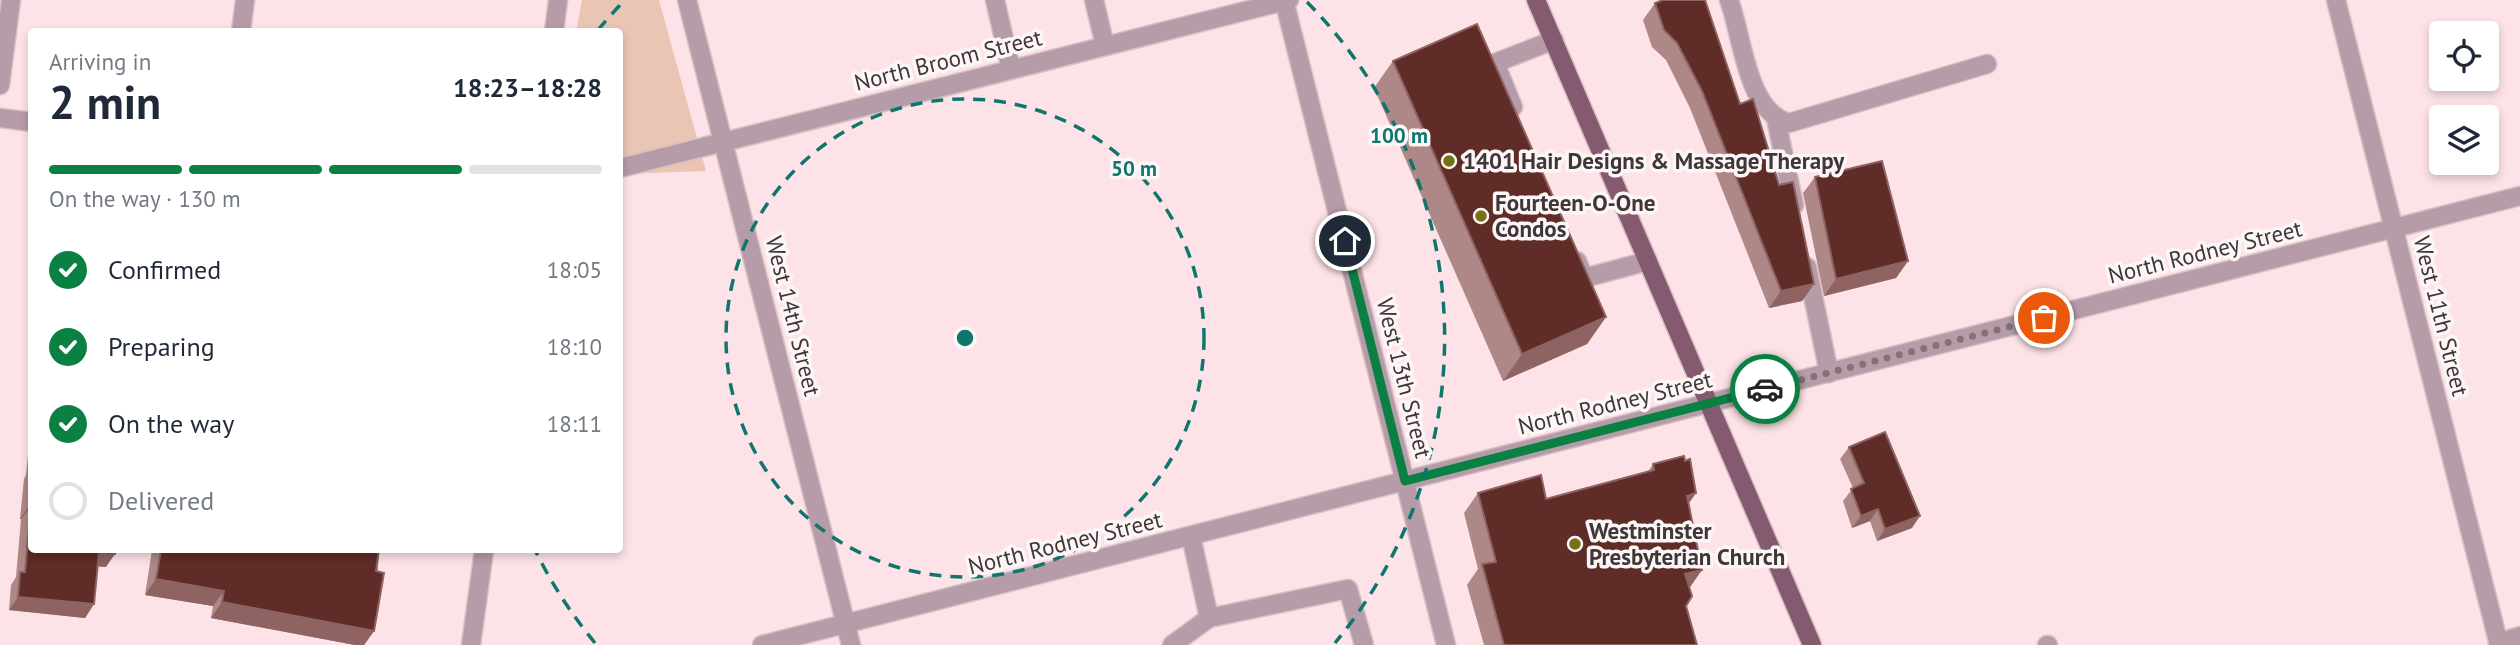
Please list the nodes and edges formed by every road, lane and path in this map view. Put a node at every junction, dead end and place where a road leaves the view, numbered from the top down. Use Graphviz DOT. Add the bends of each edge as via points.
graph roads {
  1 [pos="12,0"];
  2 [pos="245,0"];
  3 [pos="558,0"];
  4 [pos="687,0"];
  5 [pos="995,0"];
  6 [pos="1094,0"];
  7 [pos="1286,0"];
  8 [pos="1536,0"];
  9 [pos="1729,0"];
  10 [pos="2336,0"];
  11 [pos="242,28"];
  12 [pos="554,28"];
  13 [pos="1553,40"];
  14 [pos="1105,46"];
  15 [pos="1987,64"];
  16 [pos="1011,69"];
  17 [pos="0,85"];
  18 [pos="0,118"];
  19 [pos="1776,119"];
  20 [pos="28,122"];
  21 [pos="1521,125"];
  22 [pos="723,142"];
  23 [pos="623,167"];
  24 [pos="2520,196"];
  25 [pos="1798,226"];
  26 [pos="2393,229"];
  27 [pos="1568,239"];
  28 [pos="1804,253"];
  29 [pos="1648,261"];
  30 [pos="1829,373"];
  31 [pos="1709,404"];
  32 [pos="1405,481"];
  33 [pos="1191,536"];
  34 [pos="484,553"];
  35 [pos="1209,618"];
  36 [pos="846,624"];
  37 [pos="2520,636"];
  38 [pos="2499,644"];
  39 [pos="471,645"];
  40 [pos="762,645"];
  41 [pos="851,645"];
  42 [pos="1172,645"];
  43 [pos="1364,645"];
  44 [pos="1446,645"];
  45 [pos="1812,645"];
  1 -- 17 [label="street"];
  2 -- 11 [label="street"];
  3 -- 12 [label="street"];
  4 -- 22 [label="street, West 14th Street"];
  5 -- 16 [label="street"];
  6 -- 14 [label="street"];
  7 -- 14 [label="street, North Broom Street"];
  7 -- 32 [label="street, West 13th Street"];
  8 -- 13 [label="main road"];
  9 -- 19 [label="street" via="1756,95"];
  10 -- 26 [label="street, West 11th Street"];
  13 -- 21 [label="street" via="1495,63"];
  13 -- 29 [label="main road"];
  14 -- 16 [label="street, North Broom Street"];
  15 -- 19 [label="street" via="1789,123"];
  16 -- 22 [label="street, North Broom Street"];
  18 -- 20 [label="street"];
  19 -- 25 [label="street"];
  22 -- 23 [label="street, North Broom Street"];
  22 -- 36 [label="street, West 14th Street"];
  24 -- 26 [label="street, North Rodney Street"];
  26 -- 30 [label="street, North Rodney Street"];
  26 -- 38 [label="street, West 11th Street"];
  27 -- 29 [label="street" via="1584,278"];
  28 -- 30 [label="street"];
  29 -- 31 [label="main road"];
  30 -- 31 [label="street, North Rodney Street"];
  31 -- 32 [label="street, North Rodney Street"];
  31 -- 45 [label="main road"];
  32 -- 33 [label="street, North Rodney Street"];
  32 -- 44 [label="street, West 13th Street"];
  33 -- 35 [label="street"];
  33 -- 36 [label="street, North Rodney Street"];
  34 -- 39 [label="street"];
  35 -- 42 [label="street"];
  35 -- 43 [label="street" via="1348,589"];
  36 -- 40 [label="street, North Rodney Street"];
  36 -- 41 [label="street, West 14th Street"];
  37 -- 38 [label="street"];
}
